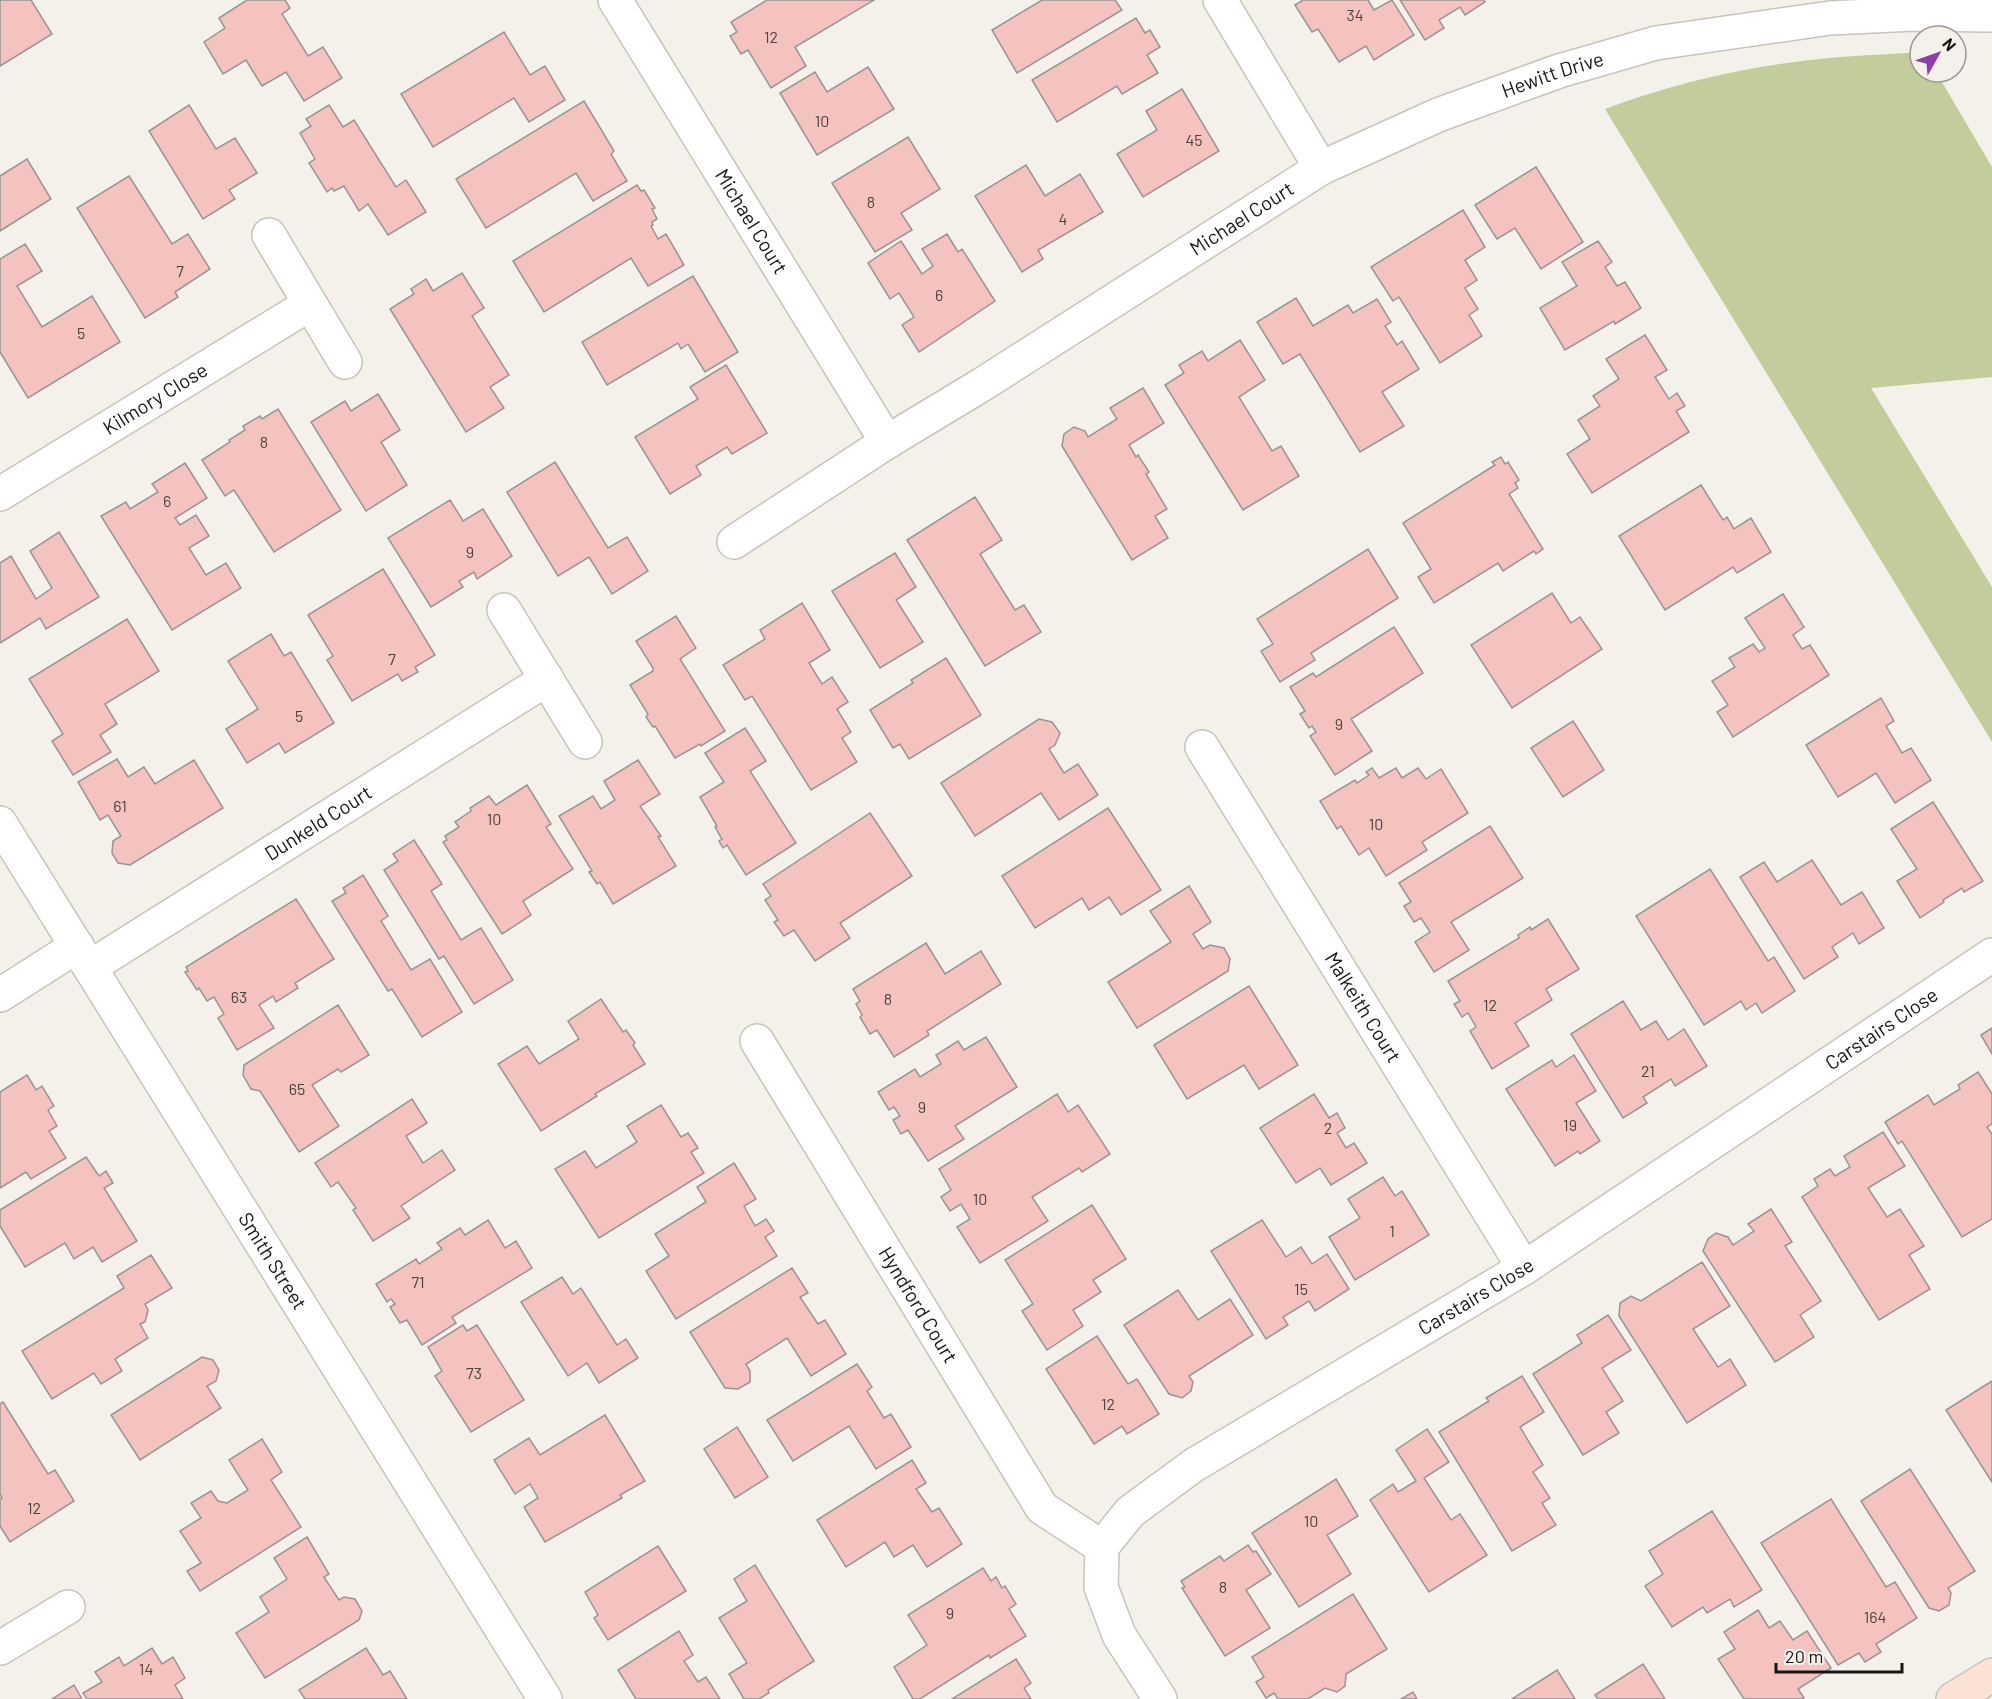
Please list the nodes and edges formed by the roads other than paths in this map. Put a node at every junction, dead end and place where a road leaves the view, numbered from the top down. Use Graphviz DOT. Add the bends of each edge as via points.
graph roads {
  1 [pos="615,0"];
  2 [pos="1220,0"];
  3 [pos="1992,15"];
  4 [pos="1321,168"];
  5 [pos="269,236"];
  6 [pos="310,304"];
  7 [pos="345,362"];
  8 [pos="887,442"];
  9 [pos="0,494"];
  10 [pos="734,542"];
  11 [pos="504,610"];
  12 [pos="547,680"];
  13 [pos="585,742"];
  14 [pos="1202,747"];
  15 [pos="0,823"];
  16 [pos="1992,955"];
  17 [pos="83,957"];
  18 [pos="0,995"];
  19 [pos="757,1041"];
  20 [pos="1524,1268"];
  21 [pos="1102,1546"];
  22 [pos="68,1607"];
  23 [pos="0,1648"];
  24 [pos="1992,1675"];
  25 [pos="545,1699"];
  26 [pos="1160,1699"];
  27 [pos="1953,1699"];
  1 -- 8 [label="street, Michael Court"];
  2 -- 4 [label="street"];
  3 -- 4 [label="street, Hewitt Drive" via="1830,18 1656,43 1558,71 1438,115"];
  4 -- 8 [label="street, Michael Court"];
  5 -- 6 [label="street"];
  6 -- 7 [label="street"];
  6 -- 9 [label="street, Kilmory Close"];
  8 -- 10 [label="street, Michael Court"];
  11 -- 12 [label="street"];
  12 -- 13 [label="street"];
  12 -- 17 [label="street, Dunkeld Court"];
  14 -- 20 [label="street, Malkeith Court"];
  15 -- 17 [label="street, Smith Street"];
  16 -- 20 [label="street, Carstairs Close"];
  17 -- 18 [label="street, Dunkeld Court"];
  17 -- 25 [label="street, Smith Street"];
  19 -- 21 [label="street, Hyndford Court" via="1042,1508"];
  20 -- 21 [label="street, Carstairs Close" via="1194,1465 1130,1512"];
  21 -- 26 [label="street" via="1101,1587 1119,1635"];
  22 -- 23 [label="street"];
  24 -- 27 [label="street"];
}
